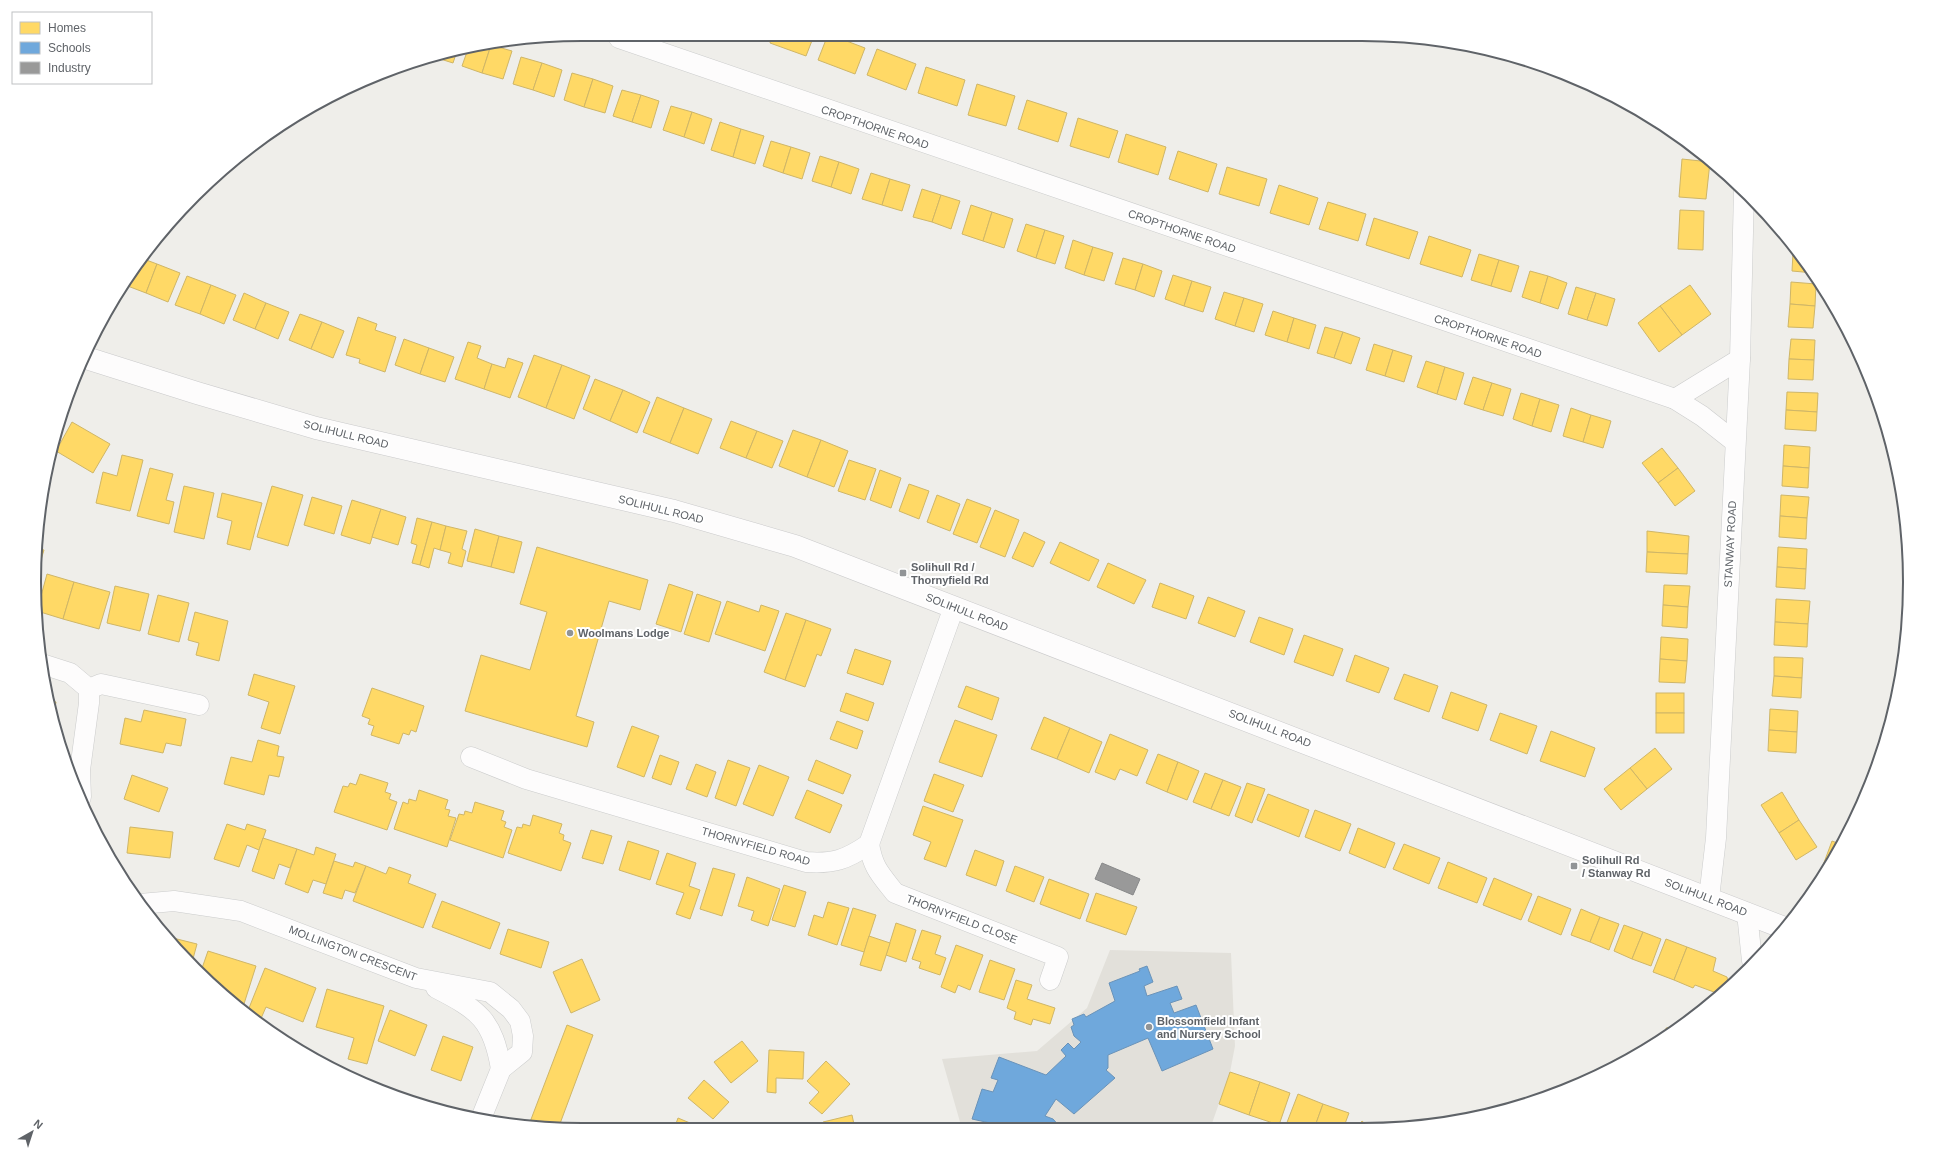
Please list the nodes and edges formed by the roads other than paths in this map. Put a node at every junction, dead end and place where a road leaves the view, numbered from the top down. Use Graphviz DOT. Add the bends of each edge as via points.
graph roads {
  1 [pos="628,41"];
  2 [pos="1744,198"];
  3 [pos="89,359"];
  4 [pos="1740,359"];
  5 [pos="1675,399"];
  6 [pos="1735,442"];
  7 [pos="954,607"];
  8 [pos="48,666"];
  9 [pos="88,689"];
  10 [pos="199,705"];
  11 [pos="471,757"];
  12 [pos="80,784"];
  13 [pos="869,844"];
  14 [pos="1709,898"];
  15 [pos="147,903"];
  16 [pos="1747,913"];
  17 [pos="1779,926"];
  18 [pos="1752,958"];
  19 [pos="416,978"];
  20 [pos="1050,980"];
  21 [pos="502,1069"];
  22 [pos="483,1114"];
  1 -- 5 [label="street, CROPTHORNE ROAD"];
  2 -- 4 [label="street, STANWAY ROAD"];
  3 -- 7 [label="street, SOLIHULL ROAD" via="316,428 674,511 795,546"];
  4 -- 5 [label="street"];
  4 -- 6 [label="street, STANWAY ROAD"];
  5 -- 6 [label="street, CROPTHORNE ROAD"];
  6 -- 14 [label="street, STANWAY ROAD" via="1716,838"];
  7 -- 13 [label="street"];
  7 -- 14 [label="street, SOLIHULL ROAD"];
  8 -- 9 [label="street" via="70,673"];
  9 -- 10 [label="street" via="101,684"];
  9 -- 12 [label="street" via="89,703"];
  11 -- 13 [label="street, THORNYFIELD ROAD" via="526,779 806,862 842,860"];
  13 -- 20 [label="street, THORNYFIELD CLOSE" via="871,860 895,893 1058,957"];
  14 -- 16 [label="street, SOLIHULL ROAD"];
  15 -- 19 [label="street, MOLLINGTON CRESCENT" via="174,900 241,911"];
  16 -- 17 [label="street, SOLIHULL ROAD"];
  16 -- 18 [label="street"];
  19 -- 21 [label="street" via="466,1003 478,1014 488,1025 494,1038"];
  19 -- 21 [label="street, MOLLINGTON CRESCENT" via="490,992 512,1009 520,1021 523,1036 522,1052"];
  21 -- 22 [label="street, MOLLINGTON CRESCENT"];
}
